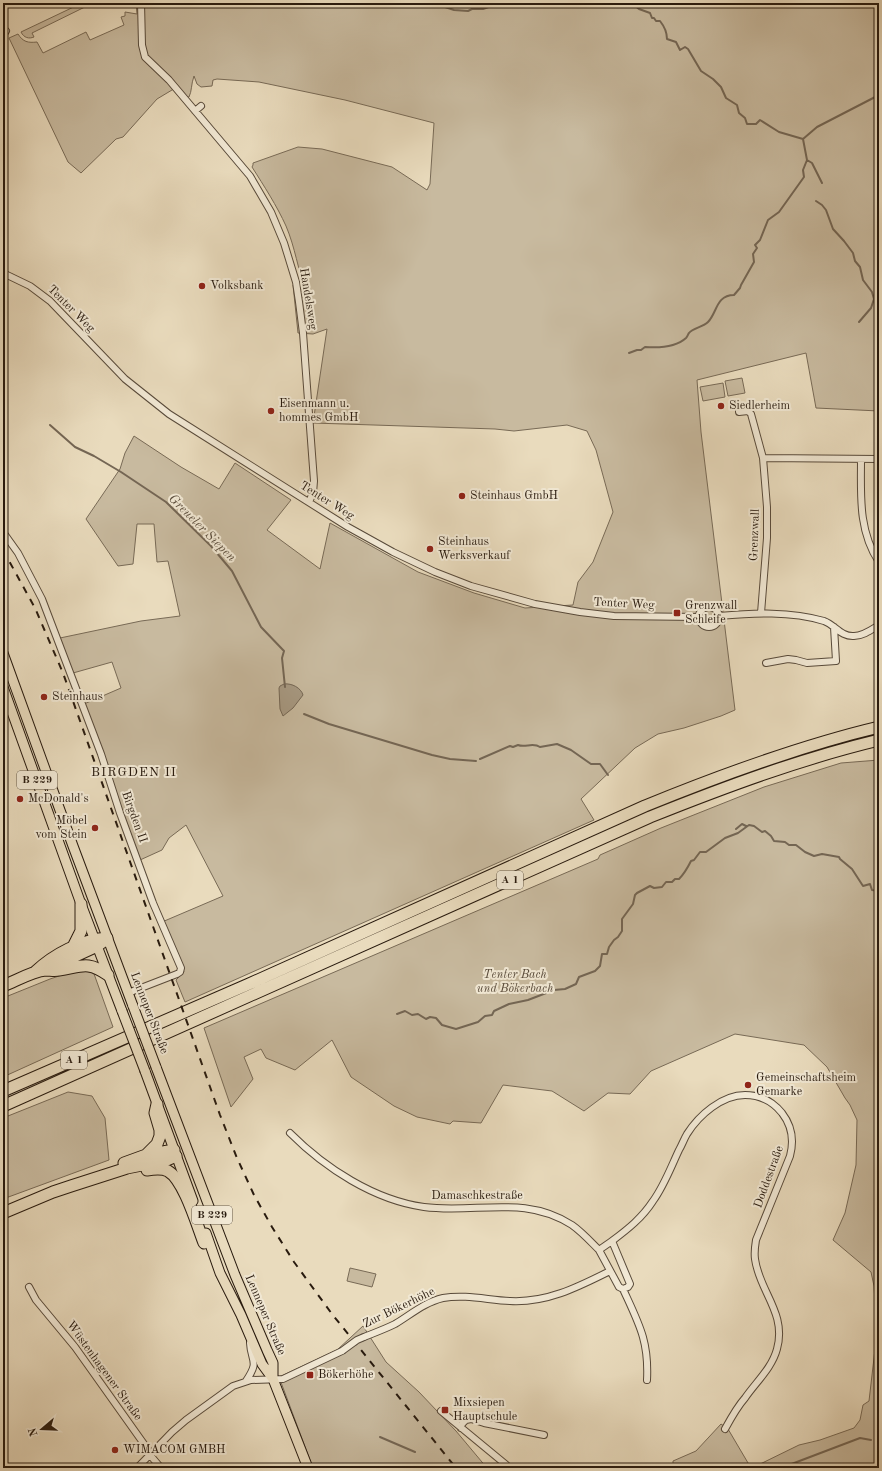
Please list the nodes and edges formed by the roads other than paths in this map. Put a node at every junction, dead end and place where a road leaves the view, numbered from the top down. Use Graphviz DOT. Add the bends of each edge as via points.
graph roads {
  1 [pos="141,3"];
  2 [pos="201,106"];
  3 [pos="195,111"];
  4 [pos="3,273"];
  5 [pos="739,412"];
  6 [pos="763,458"];
  7 [pos="861,459"];
  8 [pos="879,459"];
  9 [pos="309,502"];
  10 [pos="3,532"];
  11 [pos="878,558"];
  12 [pos="760,613"];
  13 [pos="719,616"];
  14 [pos="699,617"];
  15 [pos="879,625"];
  16 [pos="834,626"];
  17 [pos="3,653"];
  18 [pos="766,663"];
  19 [pos="3,686"];
  20 [pos="879,727"];
  21 [pos="879,740"];
  22 [pos="81,904"];
  23 [pos="108,938"];
  24 [pos="96,943"];
  25 [pos="73,947"];
  26 [pos="50,971"];
  27 [pos="33,974"];
  28 [pos="108,975"];
  29 [pos="3,986"];
  30 [pos="128,992"];
  31 [pos="3,1091"];
  32 [pos="16,1101"];
  33 [pos="157,1104"];
  34 [pos="3,1106"];
  35 [pos="3,1114"];
  36 [pos="290,1133"];
  37 [pos="187,1149"];
  38 [pos="175,1153"];
  39 [pos="146,1155"];
  40 [pos="127,1168"];
  41 [pos="3,1207"];
  42 [pos="3,1213"];
  43 [pos="612,1241"];
  44 [pos="208,1246"];
  45 [pos="599,1250"];
  46 [pos="610,1271"];
  47 [pos="29,1287"];
  48 [pos="622,1289"];
  49 [pos="250,1335"];
  50 [pos="273,1379"];
  51 [pos="647,1380"];
  52 [pos="246,1381"];
  53 [pos="441,1411"];
  54 [pos="461,1428"];
  55 [pos="725,1429"];
  56 [pos="544,1435"];
  57 [pos="150,1455"];
  58 [pos="138,1468"];
  59 [pos="161,1468"];
  60 [pos="308,1468"];
  61 [pos="510,1468"];
  1 -- 3 [label="street, Handelsweg" via="142,49 145,57"];
  2 -- 3 [label="street"];
  3 -- 9 [label="street, Handelsweg" via="260,191 278,228 294,274 303,333 314,481"];
  4 -- 9 [label="street, Tenter Weg" via="30,286 50,301 125,379 158,406"];
  5 -- 6 [label="street, Grenzwall" via="748,411 752,414"];
  6 -- 7 [label="street"];
  6 -- 12 [label="street, Grenzwall" via="767,524"];
  7 -- 8 [label="street"];
  7 -- 11 [label="street" via="862,516 867,538"];
  9 -- 14 [label="street, Tenter Weg" via="393,552 435,572 485,590 535,604 597,614"];
  10 -- 30 [label="street, Birgden II" via="18,553 42,599 101,754 152,904 181,968 178,974"];
  12 -- 13 [label="street"];
  12 -- 16 [label="street" via="815,619"];
  13 -- 14 [label="street" via="716,610 710,607 704,608"];
  13 -- 14 [label="street" via="712,626 702,623"];
  15 -- 16 [label="street" via="856,636 844,634"];
  16 -- 18 [label="street" via="836,661 809,663 788,659"];
  17 -- 23 [label="main road, Lenneper Straße / B 229"];
  19 -- 22 [label="main road, Lenneper Straße / B 229"];
  20 -- 31 [label="highway, A 1" via="757,763 645,806"];
  21 -- 32 [label="highway, A 1" via="784,767 657,815"];
  22 -- 24 [label="main road, Lenneper Straße / B 229"];
  22 -- 25 [label="highway" via="81,931"];
  23 -- 24 [label="highway"];
  23 -- 30 [label="main road, Lenneper Straße / B 229"];
  24 -- 25 [label="highway"];
  24 -- 26 [label="highway"];
  24 -- 28 [label="main road, Lenneper Straße / B 229"];
  25 -- 27 [label="highway" via="44,963"];
  26 -- 27 [label="highway"];
  26 -- 28 [label="highway" via="86,966"];
  27 -- 29 [label="highway"];
  28 -- 33 [label="main road, Lenneper Straße / B 229, bridge"];
  30 -- 37 [label="main road, Lenneper Straße / B 229, bridge"];
  32 -- 34 [label="highway, A 1"];
  32 -- 35 [label="highway" via="10,1111"];
  33 -- 38 [label="main road, Lenneper Straße / B 229"];
  33 -- 39 [label="highway" via="155,1113 160,1136 157,1144"];
  36 -- 45 [label="street, Damaschkestraße" via="316,1158 380,1194 409,1204 440,1208 507,1206 536,1209 573,1226"];
  37 -- 38 [label="main road"];
  37 -- 50 [label="main road, Lenneper Straße / B 229" via="235,1275 268,1350 273,1364"];
  38 -- 39 [label="highway"];
  38 -- 40 [label="highway" via="167,1160"];
  38 -- 44 [label="main road, Lenneper Straße / B 229"];
  39 -- 41 [label="highway"];
  40 -- 42 [label="highway" via="53,1192"];
  40 -- 44 [label="highway" via="160,1169 174,1176 183,1188"];
  43 -- 45 [label="street, Doddestraße"];
  43 -- 48 [label="street" via="630,1284"];
  43 -- 55 [label="street, Doddestraße" via="636,1222 646,1210 659,1192 687,1134 713,1107 729,1098 748,1095 767,1100 783,1114 791,1130 792,1147 754,1250 756,1267 777,1317 778,1344 767,1369 743,1399"];
  44 -- 49 [label="main road, Lenneper Straße / B 229"];
  45 -- 46 [label="street, Damaschkestraße"];
  46 -- 48 [label="street, Damaschkestraße" via="618,1287"];
  46 -- 50 [label="street, Zur Bökerhöhe, bridge" via="575,1288 543,1299 438,1299 289,1377"];
  47 -- 57 [label="street, Wüstenhagener Straße" via="36,1300 80,1354"];
  48 -- 51 [label="street" via="643,1334 647,1354"];
  49 -- 50 [label="main road, Lenneper Straße / B 229" via="262,1364"];
  49 -- 52 [label="street" via="254,1364"];
  50 -- 52 [label="street, Zur Bökerhöhe"];
  50 -- 60 [label="main road, Lenneper Straße / B 229"];
  52 -- 57 [label="street, Zur Bökerhöhe" via="226,1390 186,1420"];
  53 -- 54 [label="street"];
  54 -- 56 [label="street" via="466,1420 471,1419"];
  54 -- 61 [label="street"];
  57 -- 58 [label="street, Zur Bökerhöhe"];
  57 -- 59 [label="street, Wüstenhagener Straße"];
}
